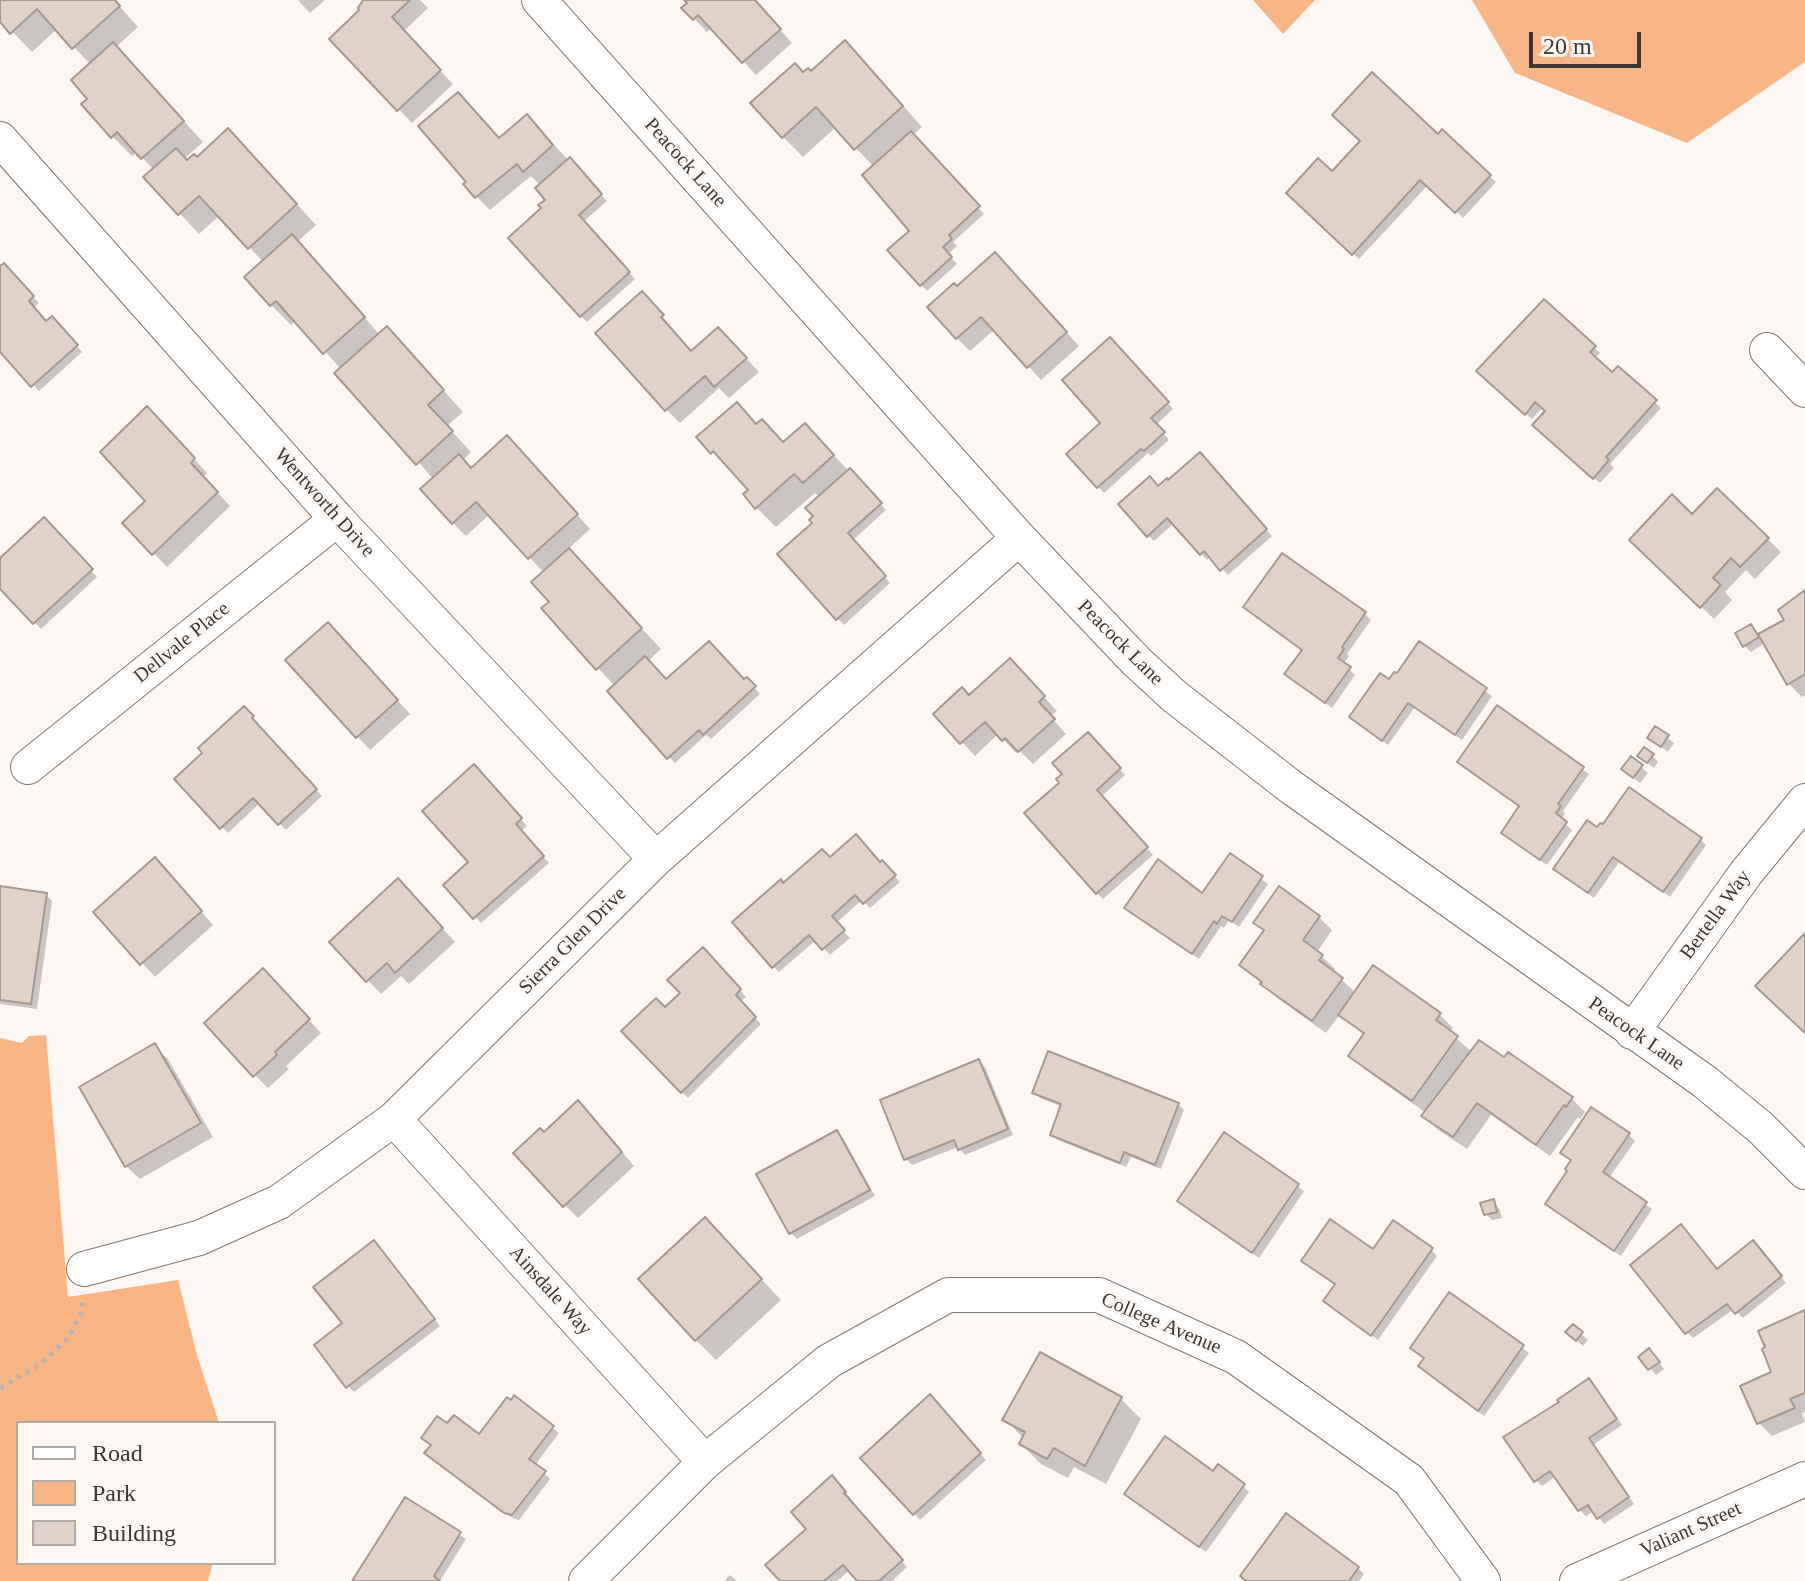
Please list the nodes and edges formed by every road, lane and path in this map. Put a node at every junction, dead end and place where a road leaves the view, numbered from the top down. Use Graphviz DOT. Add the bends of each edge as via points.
graph roads {
  1 [pos="539,0"];
  2 [pos="4,151"];
  3 [pos="1767,350"];
  4 [pos="1805,390"];
  5 [pos="337,519"];
  6 [pos="1019,538"];
  7 [pos="28,767"];
  8 [pos="1805,801"];
  9 [pos="656,859"];
  10 [pos="1632,1032"];
  11 [pos="394,1119"];
  12 [pos="1805,1172"];
  13 [pos="84,1269"];
  14 [pos="0,1388"];
  15 [pos="705,1462"];
  16 [pos="1805,1479"];
  17 [pos="586,1581"];
  18 [pos="1483,1581"];
  19 [pos="1577,1581"];
  1 -- 6 [label="street, Peacock Lane"];
  2 -- 5 [label="street, Wentworth Drive"];
  3 -- 4 [label="street"];
  5 -- 7 [label="street, Dellvale Place"];
  5 -- 9 [label="street, Wentworth Drive"];
  6 -- 9 [label="street, Sierra Glen Drive"];
  6 -- 10 [label="street, Peacock Lane" via="1136,661 1212,727"];
  8 -- 10 [label="street, Bertella Way" via="1763,850"];
  9 -- 11 [label="street, Sierra Glen Drive"];
  10 -- 12 [label="street, Peacock Lane" via="1715,1089"];
  11 -- 13 [label="street, Sierra Glen Drive" via="279,1202 199,1238"];
  11 -- 15 [label="street, Ainsdale Way"];
  13 -- 14 [label="path" via="81,1315 67,1339 39,1365"];
  15 -- 17 [label="street, College Avenue"];
  15 -- 18 [label="street, College Avenue" via="829,1361 948,1295 1099,1295 1236,1357 1409,1480"];
  16 -- 19 [label="street, Valiant Street"];
}
